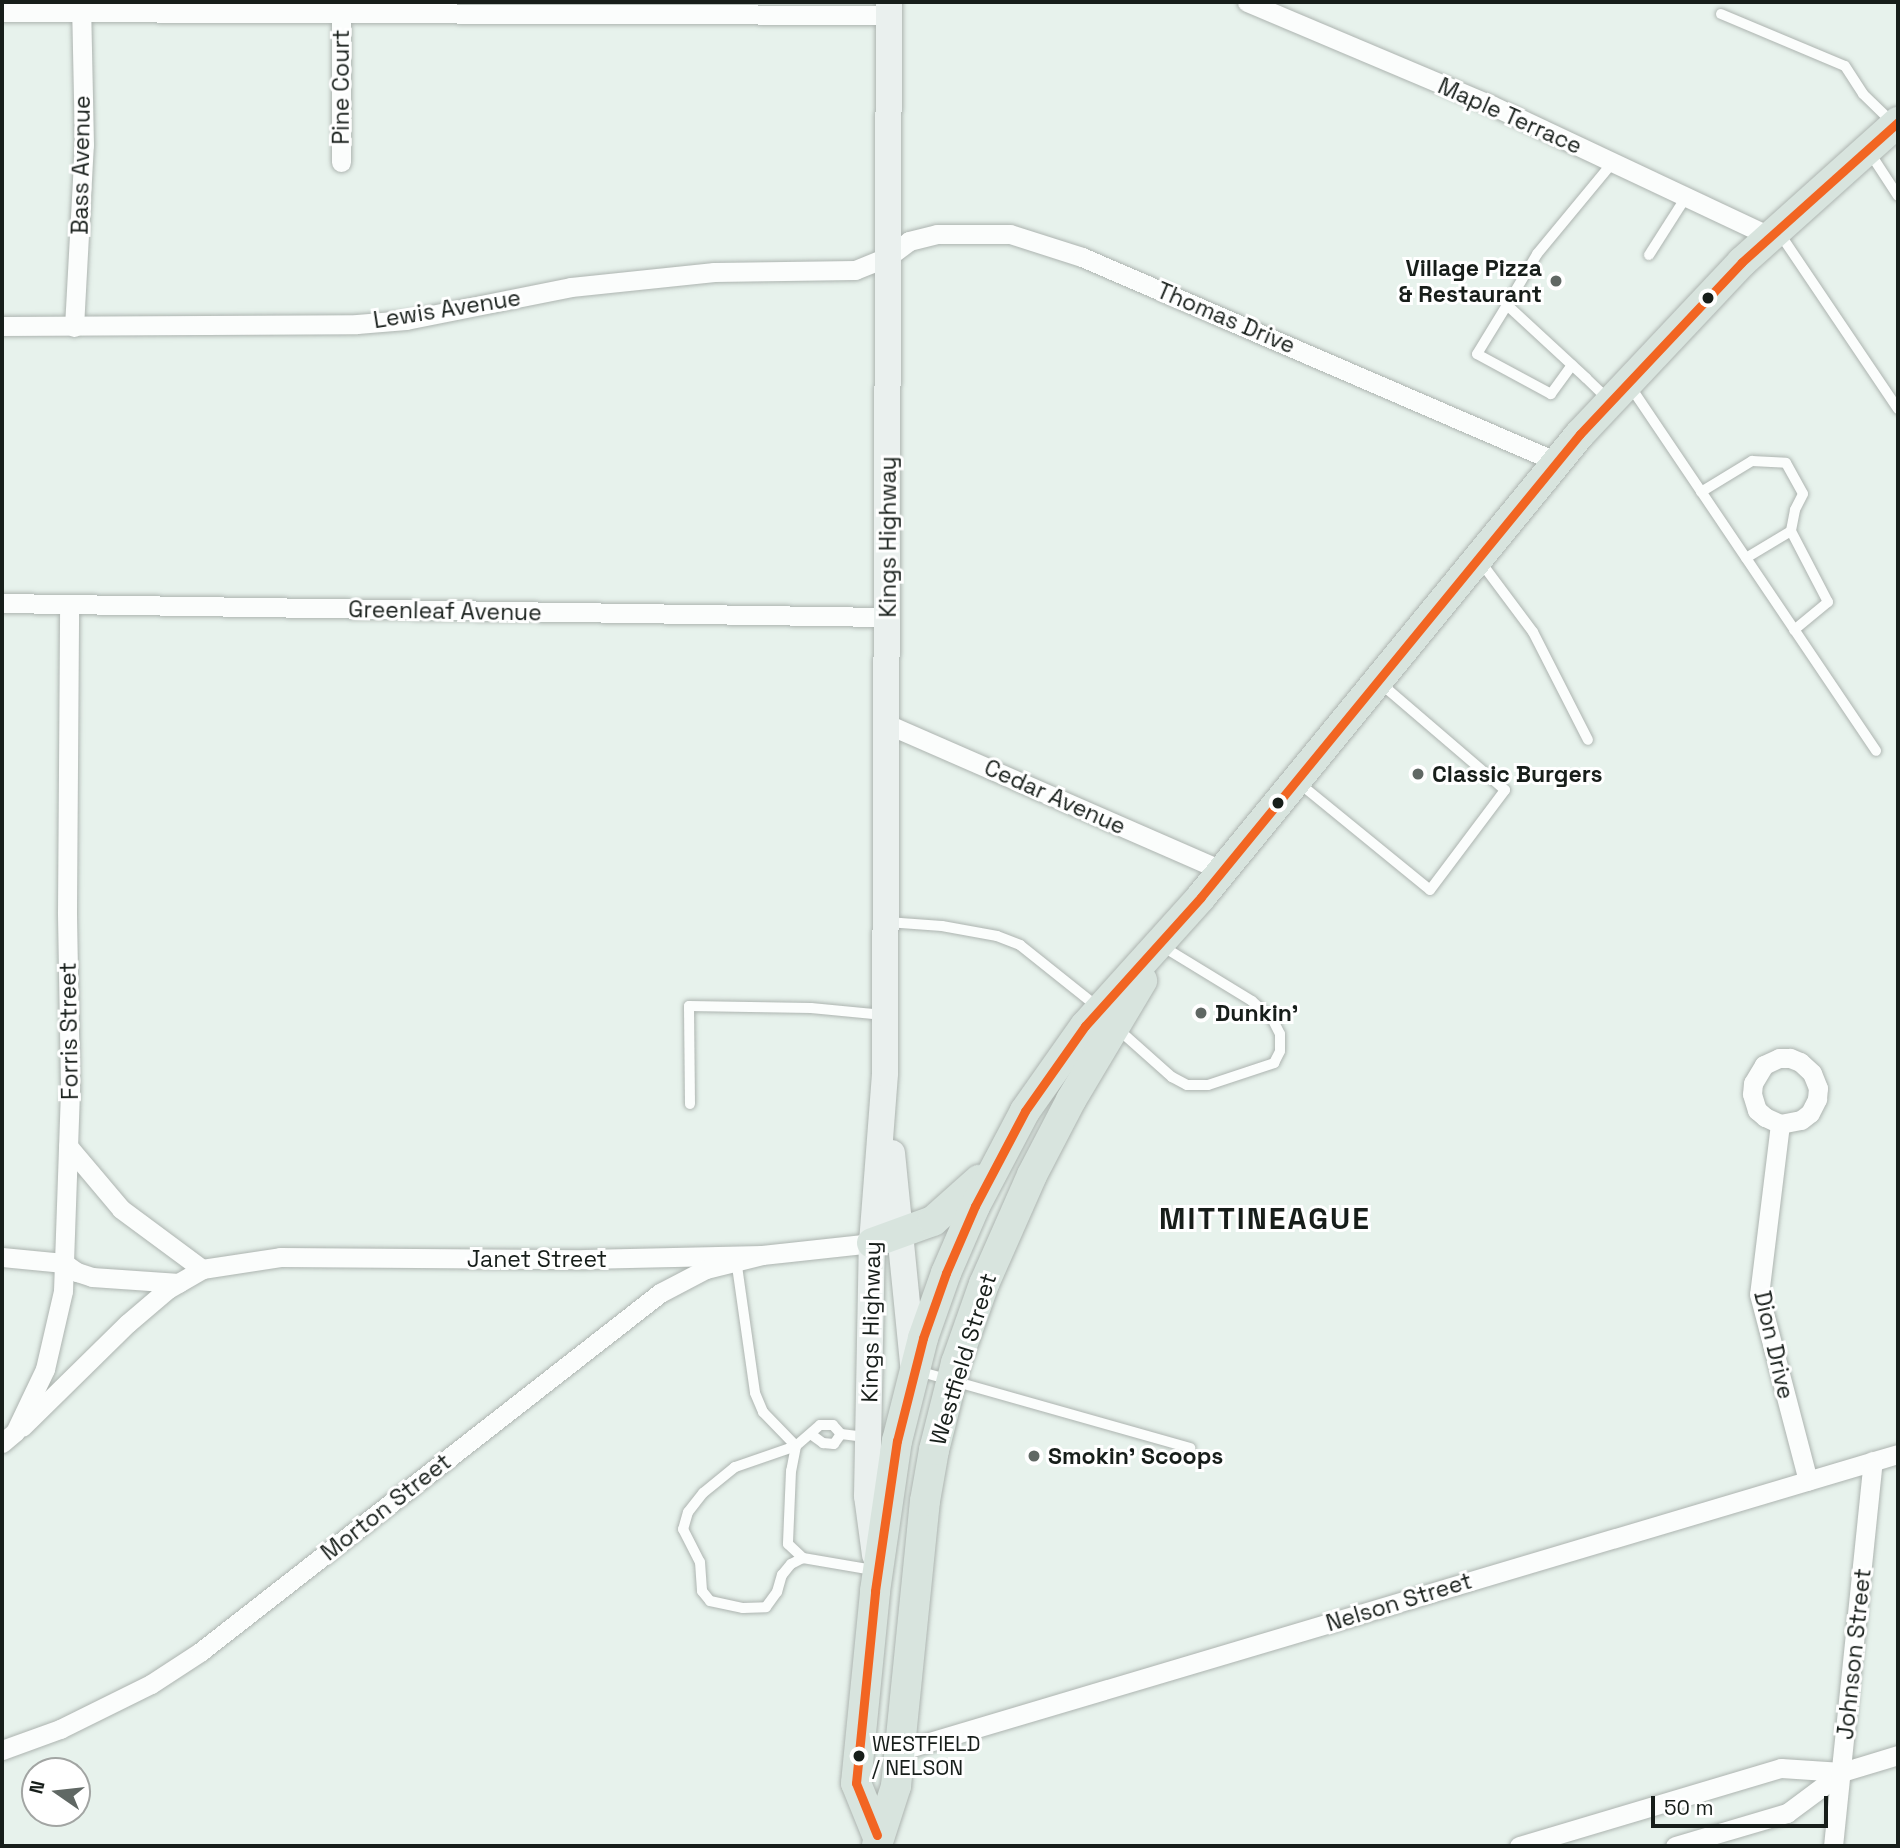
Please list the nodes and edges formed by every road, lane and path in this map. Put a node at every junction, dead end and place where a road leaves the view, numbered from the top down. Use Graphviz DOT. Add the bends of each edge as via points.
graph roads {
  1 [pos="1247,2"];
  2 [pos="81,6"];
  3 [pos="889,8"];
  4 [pos="341,11"];
  5 [pos="2,12"];
  6 [pos="1721,14"];
  7 [pos="1896,124"];
  8 [pos="1868,149"];
  9 [pos="341,162"];
  10 [pos="1613,162"];
  11 [pos="1898,196"];
  12 [pos="1686,197"];
  13 [pos="1774,233"];
  14 [pos="1649,254"];
  15 [pos="888,257"];
  16 [pos="1507,305"];
  17 [pos="2,326"];
  18 [pos="74,327"];
  19 [pos="1572,365"];
  20 [pos="1619,392"];
  21 [pos="1898,409"];
  22 [pos="1557,462"];
  23 [pos="1701,492"];
  24 [pos="1791,531"];
  25 [pos="1478,558"];
  26 [pos="1746,558"];
  27 [pos="2,604"];
  28 [pos="69,604"];
  29 [pos="888,617"];
  30 [pos="1794,630"];
  31 [pos="1377,681"];
  32 [pos="887,724"];
  33 [pos="1588,740"];
  34 [pos="1876,751"];
  35 [pos="1296,781"];
  36 [pos="1223,870"];
  37 [pos="886,922"];
  38 [pos="1166,938"];
  39 [pos="886,1015"];
  40 [pos="1107,1017"];
  41 [pos="690,1104"];
  42 [pos="1780,1124"];
  43 [pos="68,1146"];
  44 [pos="1000,1156"];
  45 [pos="886,1239"];
  46 [pos="2,1256"];
  47 [pos="736,1258"];
  48 [pos="64,1263"];
  49 [pos="202,1269"];
  50 [pos="179,1283"];
  51 [pos="914,1370"];
  52 [pos="951,1380"];
  53 [pos="841,1434"];
  54 [pos="812,1435"];
  55 [pos="8,1437"];
  56 [pos="883,1439"];
  57 [pos="796,1446"];
  58 [pos="1190,1448"];
  59 [pos="1898,1454"];
  60 [pos="1873,1461"];
  61 [pos="1808,1481"];
  62 [pos="803,1558"];
  63 [pos="877,1571"];
  64 [pos="2,1749"];
  65 [pos="899,1751"];
  66 [pos="1898,1755"];
  67 [pos="1842,1772"];
  68 [pos="877,1841"];
  69 [pos="1520,1846"];
  70 [pos="1675,1846"];
  71 [pos="1833,1846"];
  1 -- 10 [label="street, Maple Terrace"];
  2 -- 4 [label="street"];
  2 -- 5 [label="street"];
  2 -- 18 [label="street, Bass Avenue" via="84,145"];
  3 -- 4 [label="street"];
  3 -- 15 [label="main road, Kings Highway"];
  4 -- 9 [label="street, Pine Court"];
  6 -- 7 [label="lane" via="1845,66 1863,94"];
  7 -- 8 [label="main road, Westfield Street"];
  8 -- 11 [label="lane"];
  8 -- 13 [label="main road, Westfield Street"];
  10 -- 12 [label="street, Maple Terrace"];
  10 -- 16 [label="lane" via="1536,254"];
  12 -- 13 [label="street, Maple Terrace"];
  12 -- 14 [label="lane"];
  13 -- 20 [label="main road, Westfield Street"];
  13 -- 21 [label="lane"];
  15 -- 18 [label="street, Lewis Avenue" via="859,270 833,273 714,272 571,287 405,320"];
  15 -- 22 [label="street, Thomas Drive" via="909,241 937,234 1010,234 1042,242"];
  15 -- 29 [label="main road, Kings Highway"];
  16 -- 19 [label="lane"];
  16 -- 19 [label="lane" via="1477,354 1551,394"];
  17 -- 18 [label="street, Lewis Avenue"];
  19 -- 20 [label="lane"];
  20 -- 22 [label="main road, Westfield Street"];
  20 -- 23 [label="lane"];
  22 -- 25 [label="main road, Westfield Street"];
  23 -- 24 [label="lane" via="1752,461 1786,463 1803,494 1794,510"];
  23 -- 26 [label="lane"];
  24 -- 26 [label="lane"];
  24 -- 30 [label="lane" via="1828,602"];
  25 -- 31 [label="main road, Westfield Street"];
  25 -- 33 [label="lane" via="1534,632"];
  26 -- 30 [label="lane"];
  27 -- 28 [label="street, Greenleaf Avenue"];
  28 -- 29 [label="street, Greenleaf Avenue"];
  28 -- 43 [label="street, Forris Street"];
  29 -- 32 [label="main road, Kings Highway"];
  30 -- 34 [label="lane"];
  31 -- 35 [label="main road, Westfield Street"];
  31 -- 35 [label="lane" via="1504,790 1430,890"];
  32 -- 36 [label="street, Cedar Avenue"];
  32 -- 37 [label="main road, Kings Highway"];
  35 -- 36 [label="main road, Westfield Street"];
  36 -- 38 [label="main road, Westfield Street"];
  37 -- 39 [label="main road, Kings Highway"];
  37 -- 40 [label="lane" via="942,926 1020,945"];
  38 -- 40 [label="main road, Westfield Street"];
  38 -- 40 [label="lane" via="1273,1020 1280,1034 1274,1063 1208,1085 1187,1085 1172,1077"];
  39 -- 41 [label="lane" via="811,1008 689,1006"];
  39 -- 45 [label="main road, Kings Highway"];
  40 -- 44 [label="main road, Westfield Street" via="1044,1081"];
  40 -- 52 [label="main road, Westfield Street" via="1014,1213 974,1309"];
  42 -- 61 [label="street, Dion Drive" via="1759,1294"];
  43 -- 48 [label="street, Forris Street"];
  43 -- 49 [label="street" via="121,1209"];
  44 -- 45 [label="main road" via="951,1208 933,1221"];
  44 -- 51 [label="main road, Westfield Street" via="950,1262"];
  45 -- 47 [label="street, Janet Street"];
  45 -- 51 [label="main road, Kings Highway"];
  45 -- 56 [label="main road, Kings Highway"];
  46 -- 48 [label="street"];
  47 -- 49 [label="street, Janet Street" via="280,1257"];
  47 -- 57 [label="lane" via="755,1393 764,1412"];
  47 -- 64 [label="street, Morton Street" via="660,1293 191,1658 105,1708"];
  48 -- 50 [label="street" via="92,1277"];
  48 -- 55 [label="street, Forris Street" via="61,1314 50,1356"];
  49 -- 50 [label="street, Janet Street"];
  50 -- 55 [label="street, Janet Street" via="128,1323"];
  51 -- 52 [label="lane"];
  51 -- 56 [label="main road, Westfield Street"];
  52 -- 58 [label="lane"];
  52 -- 65 [label="main road, Westfield Street" via="925,1501"];
  53 -- 54 [label="lane" via="834,1444"];
  53 -- 54 [label="lane" via="833,1425 820,1425"];
  53 -- 56 [label="lane"];
  54 -- 57 [label="lane"];
  56 -- 63 [label="main road, Westfield Street"];
  57 -- 62 [label="lane" via="788,1544"];
  57 -- 62 [label="lane" via="735,1466 703,1493 688,1512 683,1529 700,1562 702,1591 710,1601 766,1607 782,1575"];
  59 -- 60 [label="street, Nelson Street"];
  60 -- 61 [label="street, Nelson Street"];
  60 -- 67 [label="street, Johnson Street"];
  61 -- 65 [label="street, Nelson Street"];
  62 -- 63 [label="lane"];
  63 -- 68 [label="main road, Westfield Street" via="856,1783"];
  65 -- 68 [label="main road, Westfield Street" via="896,1786"];
  66 -- 67 [label="street"];
  67 -- 69 [label="street" via="1781,1768"];
  67 -- 70 [label="street" via="1787,1814"];
  67 -- 71 [label="street, Johnson Street"];
}
